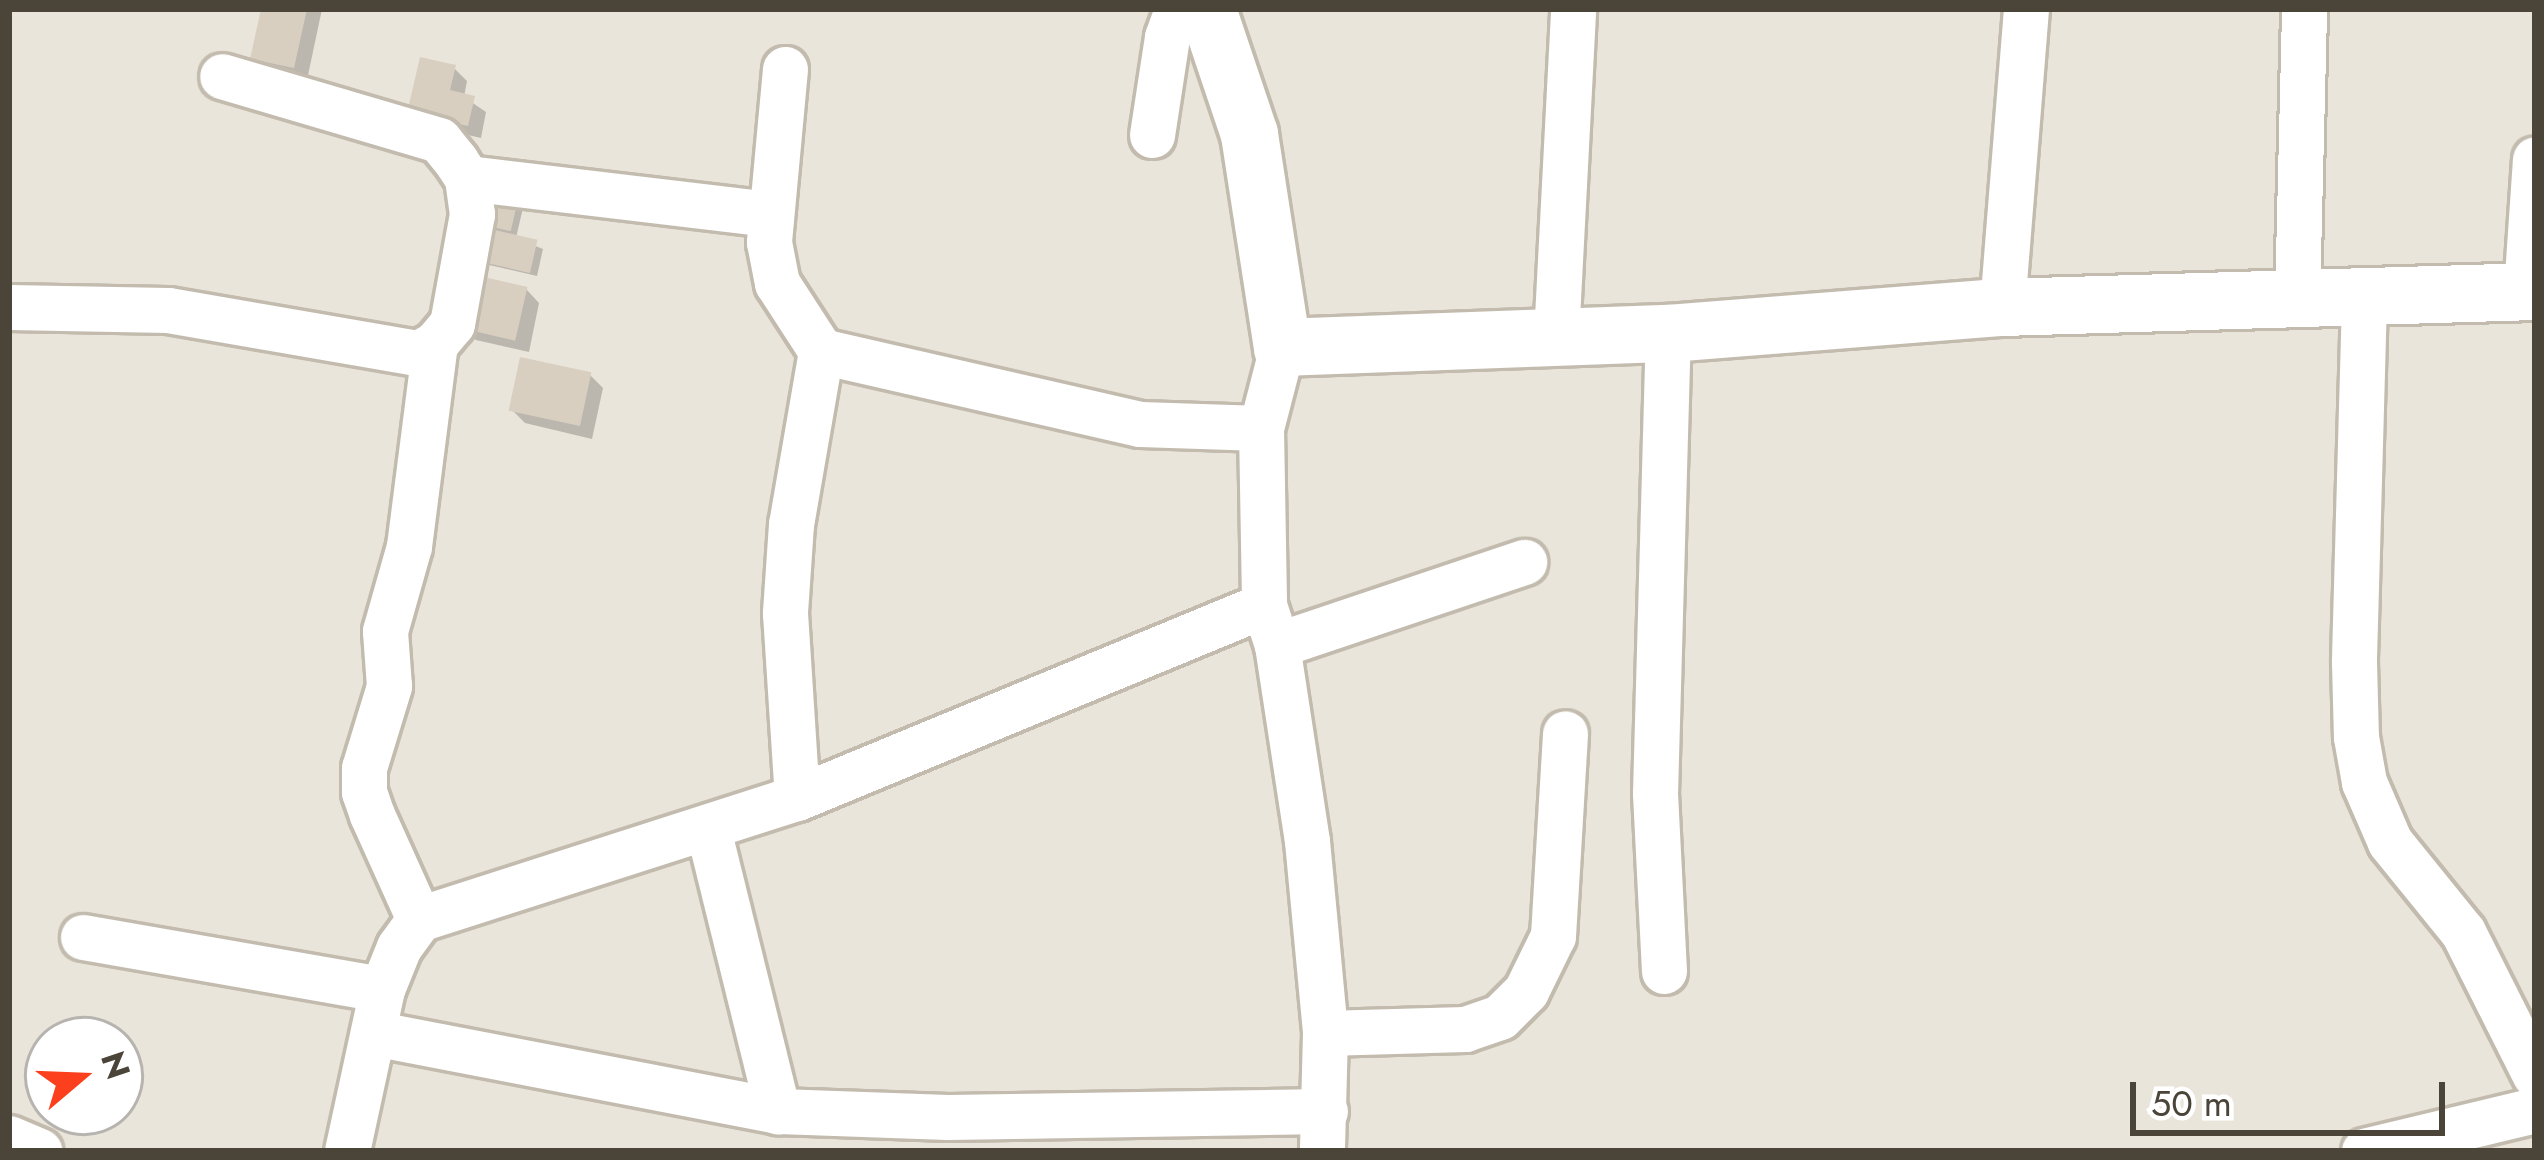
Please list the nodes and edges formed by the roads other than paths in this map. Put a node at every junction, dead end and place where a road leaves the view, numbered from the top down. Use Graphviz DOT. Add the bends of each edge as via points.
graph roads {
  1 [pos="1177,9"];
  2 [pos="1207,9"];
  3 [pos="1573,9"];
  4 [pos="2026,9"];
  5 [pos="2304,9"];
  6 [pos="785,69"];
  7 [pos="222,76"];
  8 [pos="1152,135"];
  9 [pos="2535,160"];
  10 [pos="467,178"];
  11 [pos="771,214"];
  12 [pos="2531,291"];
  13 [pos="2297,298"];
  14 [pos="2364,300"];
  15 [pos="9,307"];
  16 [pos="2002,308"];
  17 [pos="1668,333"];
  18 [pos="1556,337"];
  19 [pos="435,344"];
  20 [pos="1282,347"];
  21 [pos="821,351"];
  22 [pos="1261,428"];
  23 [pos="1524,562"];
  24 [pos="1271,625"];
  25 [pos="1564,733"];
  26 [pos="797,798"];
  27 [pos="708,829"];
  28 [pos="419,919"];
  29 [pos="83,938"];
  30 [pos="1664,971"];
  31 [pos="378,1011"];
  32 [pos="1325,1034"];
  33 [pos="2535,1075"];
  34 [pos="2535,1110"];
  35 [pos="778,1112"];
  36 [pos="1323,1131"];
  37 [pos="9,1138"];
  38 [pos="39,1151"];
  39 [pos="347,1151"];
  40 [pos="2364,1151"];
  1 -- 8 [label="street"];
  2 -- 20 [label="street" via="1250,134"];
  3 -- 18 [label="street"];
  4 -- 16 [label="street"];
  5 -- 13 [label="street"];
  6 -- 11 [label="street"];
  7 -- 10 [label="street" via="440,140"];
  9 -- 12 [label="street"];
  10 -- 11 [label="street"];
  10 -- 19 [label="street" via="472,214 452,324"];
  11 -- 21 [label="street" via="777,283"];
  12 -- 14 [label="street"];
  13 -- 14 [label="street"];
  13 -- 16 [label="street"];
  14 -- 33 [label="street" via="2354,662 2364,782 2390,842 2463,932"];
  15 -- 19 [label="street" via="168,310 418,353"];
  16 -- 17 [label="street"];
  17 -- 18 [label="street"];
  17 -- 30 [label="street" via="1655,793"];
  18 -- 20 [label="street"];
  19 -- 28 [label="street" via="409,546 385,631 388,686 364,768 372,815"];
  20 -- 22 [label="street"];
  21 -- 22 [label="street" via="1139,424"];
  21 -- 26 [label="street" via="791,524 785,613"];
  22 -- 24 [label="street"];
  23 -- 24 [label="street"];
  24 -- 26 [label="street"];
  24 -- 32 [label="street" via="1307,841"];
  25 -- 32 [label="street" via="1553,936 1526,991 1500,1017 1465,1029"];
  26 -- 27 [label="street"];
  27 -- 28 [label="street"];
  27 -- 35 [label="street"];
  28 -- 31 [label="street" via="399,947"];
  29 -- 31 [label="street"];
  31 -- 35 [label="street"];
  31 -- 39 [label="street"];
  32 -- 36 [label="street"];
  34 -- 40 [label="street"];
  35 -- 36 [label="street"];
  37 -- 38 [label="street"];
}
